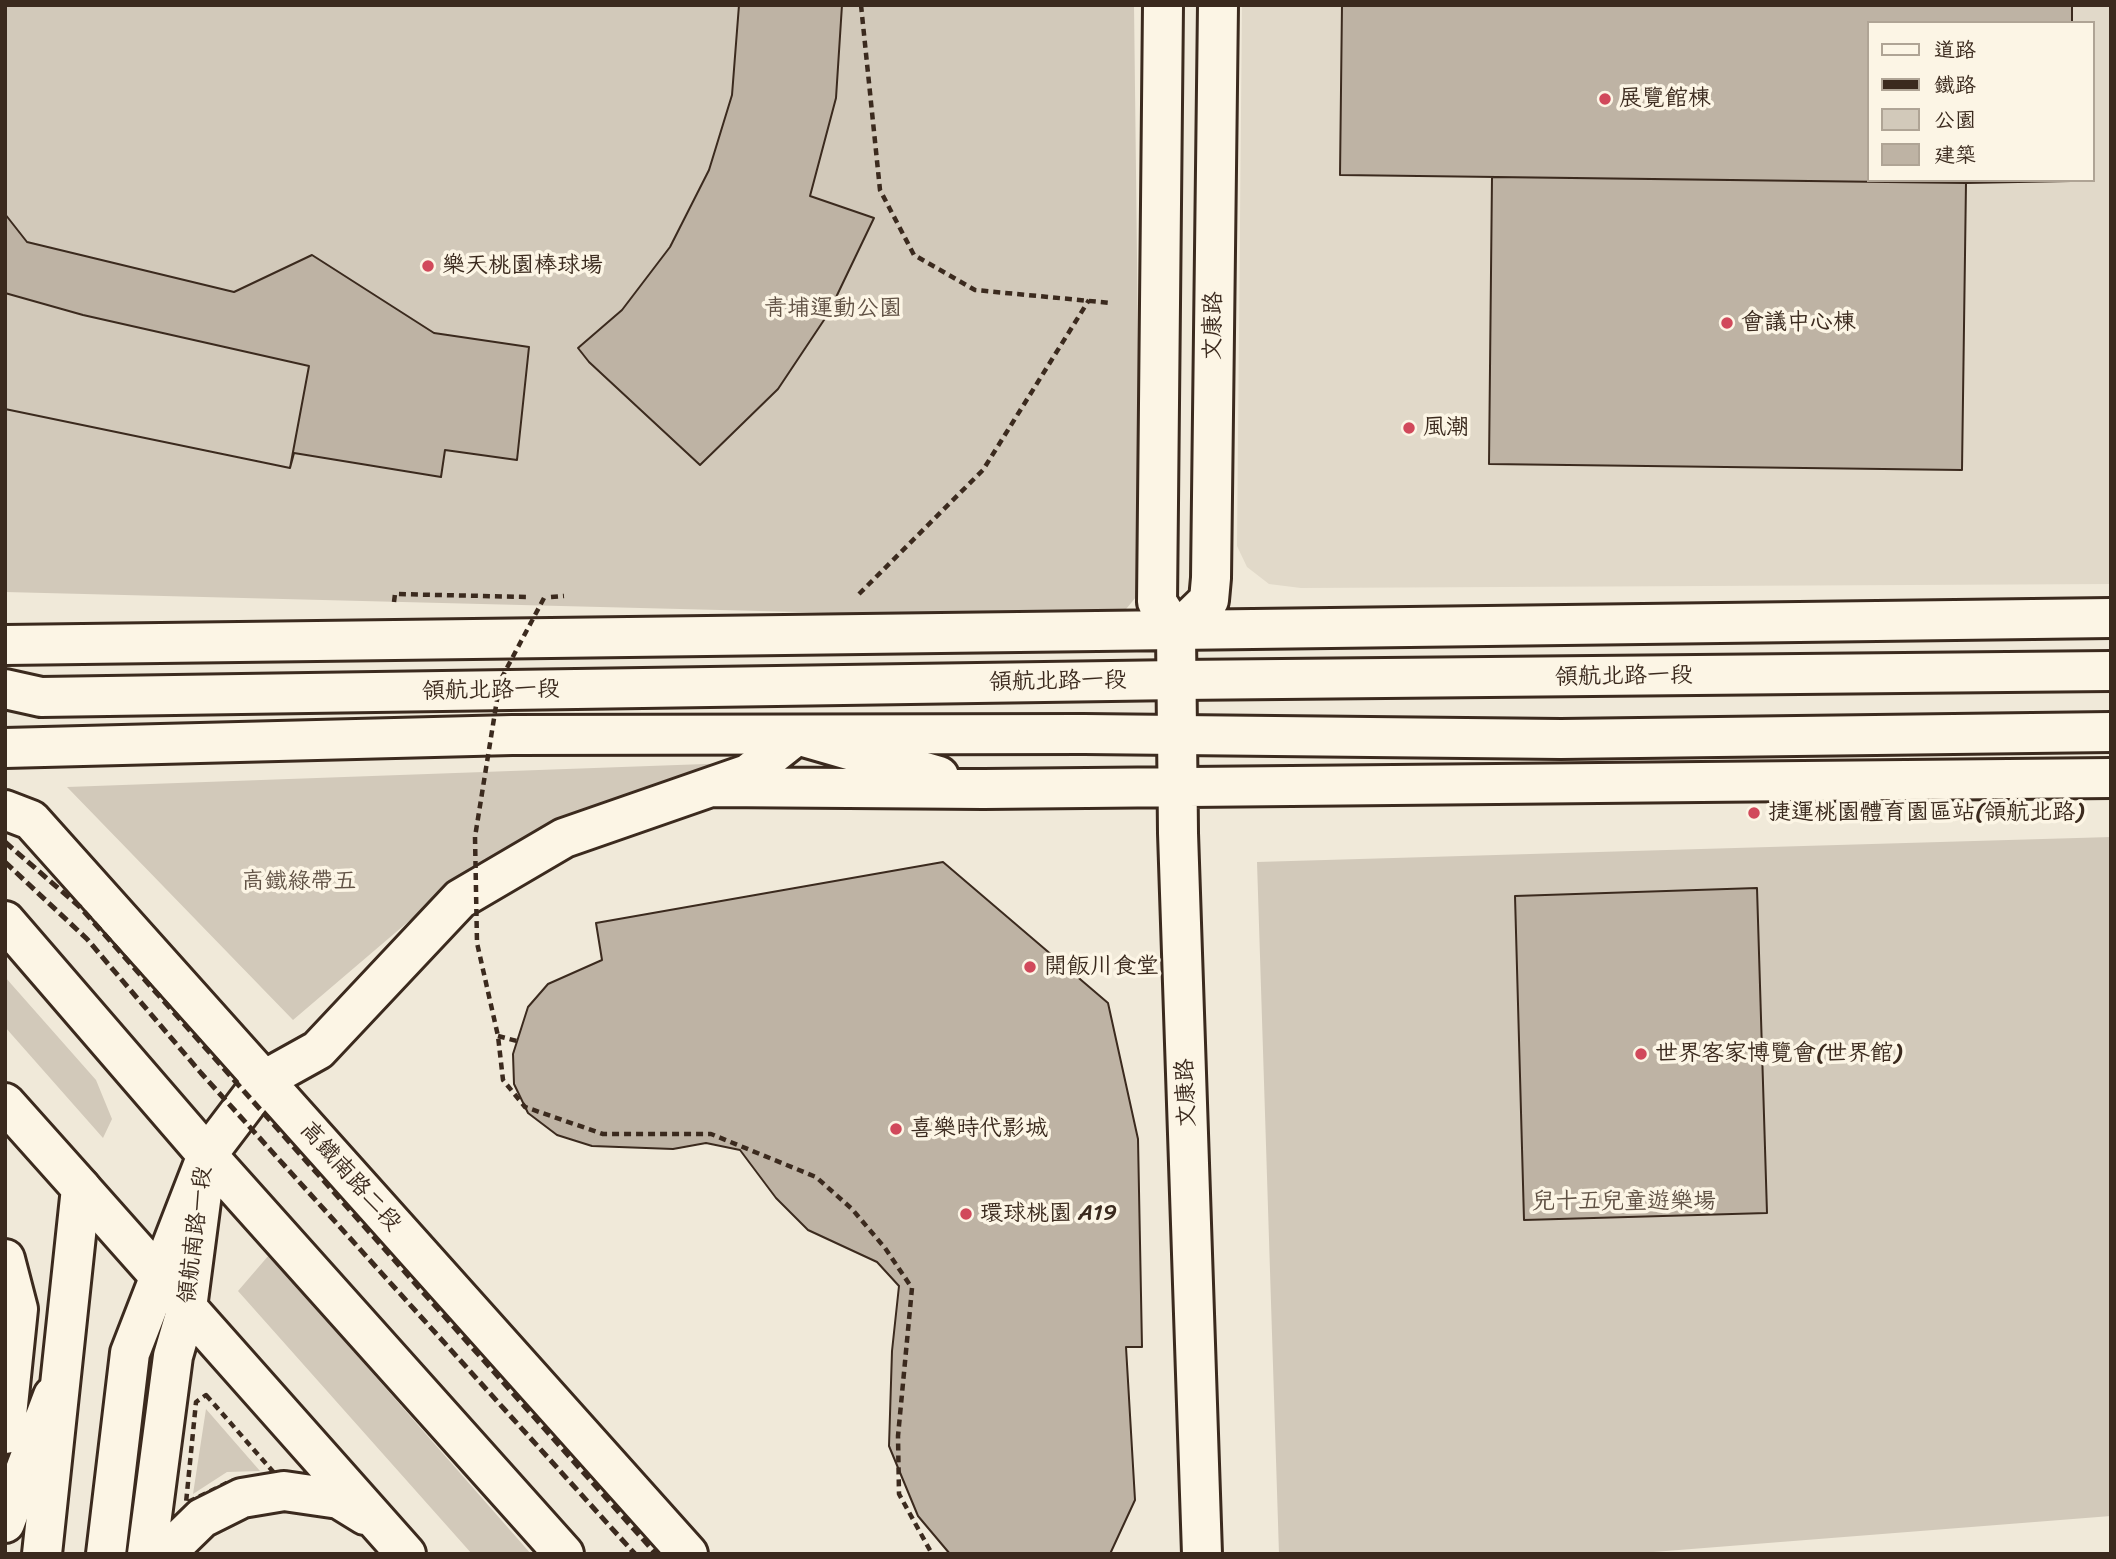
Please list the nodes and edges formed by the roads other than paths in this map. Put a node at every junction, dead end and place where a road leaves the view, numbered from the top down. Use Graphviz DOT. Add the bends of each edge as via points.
graph roads {
  1 [pos="1163,5"];
  2 [pos="1218,5"];
  3 [pos="2111,618"];
  4 [pos="1176,632"];
  5 [pos="5,645"];
  6 [pos="2111,671"];
  7 [pos="1178,680"];
  8 [pos="5,689"];
  9 [pos="2111,732"];
  10 [pos="797,734"];
  11 [pos="1179,736"];
  12 [pos="5,748"];
  13 [pos="2111,778"];
  14 [pos="713,787"];
  15 [pos="1177,787"];
  16 [pos="984,789"];
  17 [pos="5,810"];
  18 [pos="5,921"];
  19 [pos="264,1080"];
  20 [pos="5,1103"];
  21 [pos="207,1155"];
  22 [pos="81,1188"];
  23 [pos="5,1259"];
  24 [pos="158,1275"];
  25 [pos="187,1308"];
  26 [pos="62,1371"];
  27 [pos="5,1434"];
  28 [pos="5,1523"];
  29 [pos="378,1523"];
  30 [pos="42,1554"];
  31 [pos="106,1554"];
  32 [pos="147,1554"];
  33 [pos="164,1554"];
  34 [pos="405,1554"];
  35 [pos="564,1554"];
  36 [pos="688,1554"];
  37 [pos="1202,1554"];
  1 -- 4 [label="street, 文康路" via="1156,590 1157,602"];
  2 -- 4 [label="street, 文康路" via="1211,578 1209,600"];
  3 -- 4 [label="street"];
  4 -- 5 [label="street"];
  4 -- 7 [label="street, 文康路"];
  6 -- 7 [label="street, 領航北路一段"];
  7 -- 8 [label="street, 領航北路一段" via="41,697"];
  7 -- 11 [label="street, 文康路"];
  9 -- 11 [label="street, 領航北路一段" via="1561,739"];
  10 -- 11 [label="street, 領航北路一段"];
  10 -- 12 [label="street, 領航北路一段" via="512,735"];
  10 -- 14 [label="street" via="748,774"];
  10 -- 16 [label="street"];
  11 -- 15 [label="street, 文康路"];
  13 -- 15 [label="street"];
  14 -- 16 [label="street"];
  14 -- 19 [label="street" via="564,838 460,899 317,1050"];
  15 -- 16 [label="street"];
  15 -- 37 [label="street, 文康路"];
  17 -- 19 [label="street, 高鐵南路二段" via="31,820"];
  18 -- 21 [label="street"];
  19 -- 21 [label="street"];
  19 -- 36 [label="street, 高鐵南路二段"];
  20 -- 22 [label="street"];
  21 -- 24 [label="street, 領航南路一段"];
  21 -- 25 [label="street, 領航南路一段"];
  21 -- 35 [label="street"];
  22 -- 24 [label="street"];
  22 -- 26 [label="street"];
  23 -- 27 [label="street" via="18,1309"];
  24 -- 25 [label="street"];
  24 -- 31 [label="street, 領航南路一段" via="130,1353"];
  25 -- 29 [label="street"];
  25 -- 32 [label="street, 領航南路一段" via="173,1356"];
  26 -- 28 [label="street"];
  26 -- 30 [label="street"];
  29 -- 33 [label="street" via="339,1499 284,1491 242,1498 202,1518"];
  29 -- 34 [label="street"];
}
